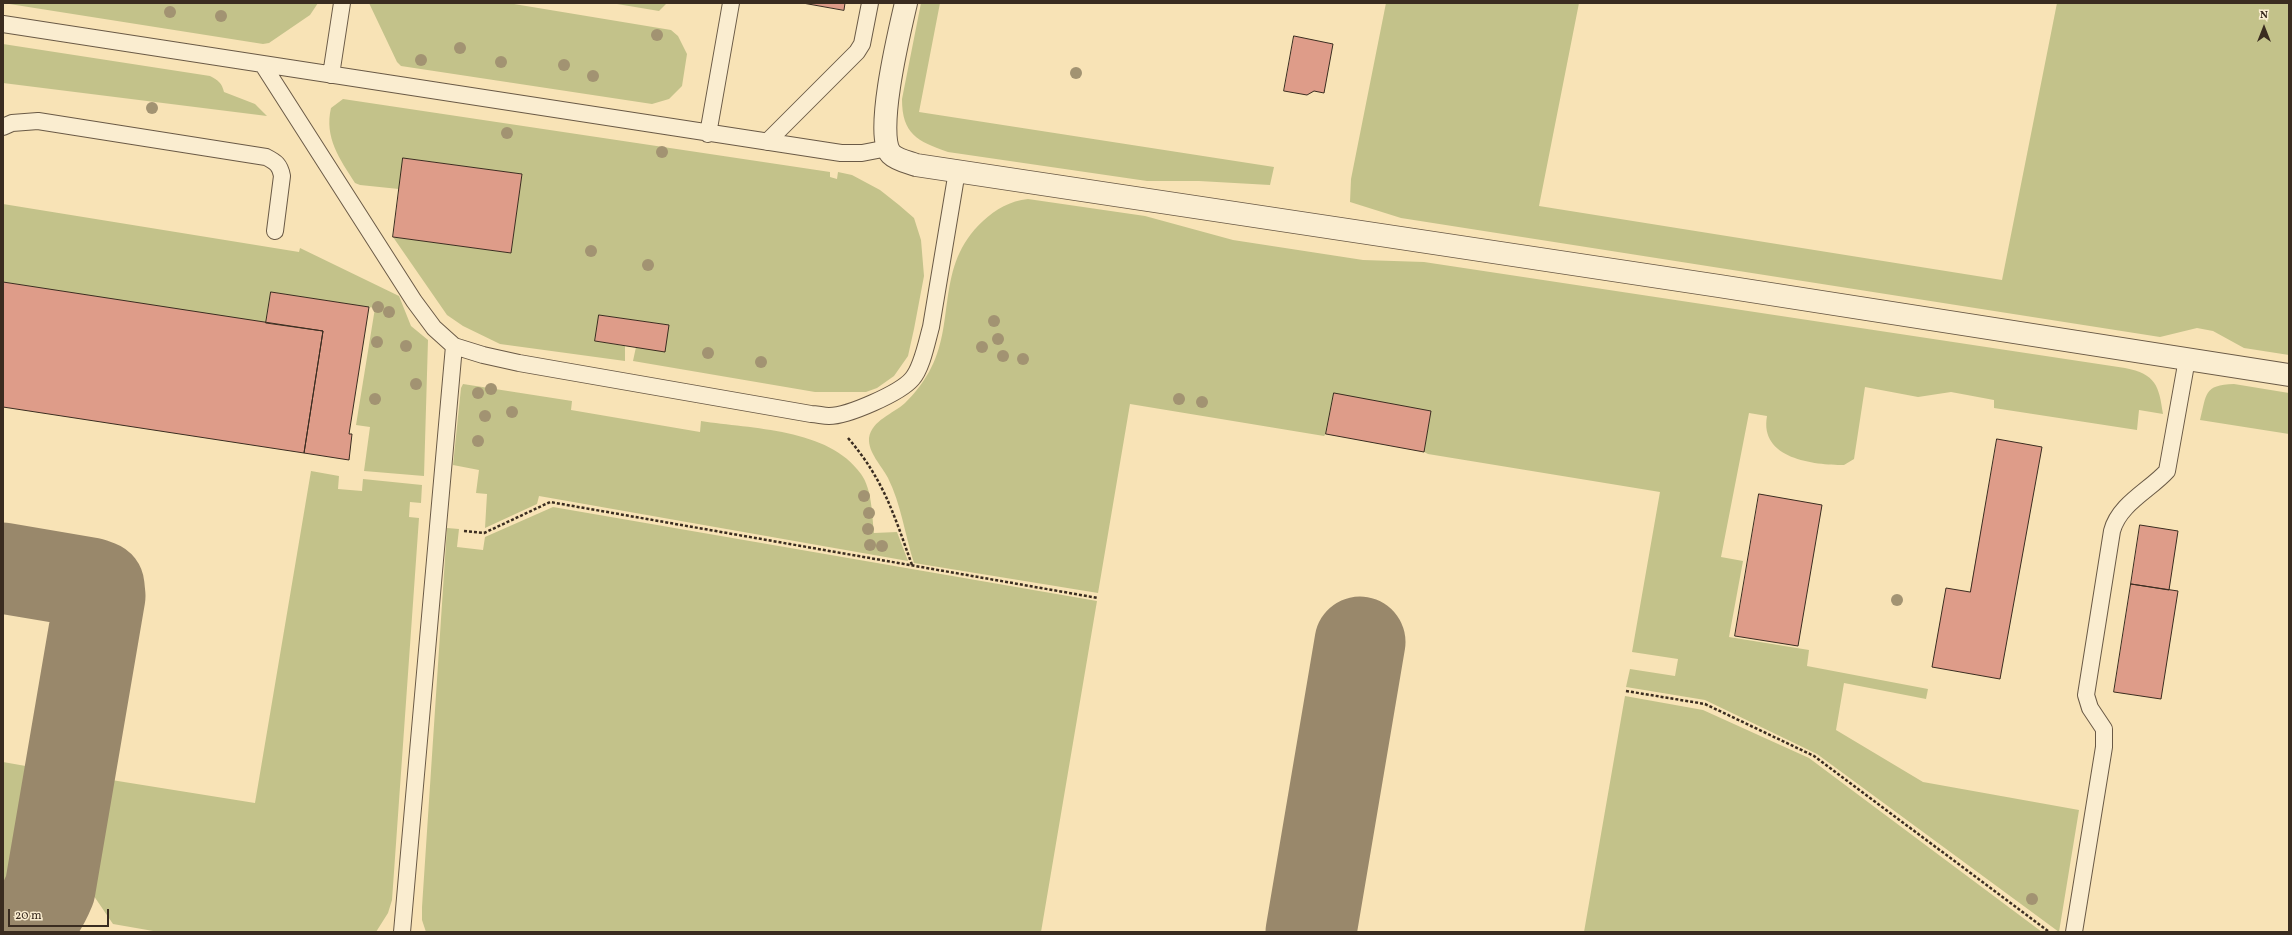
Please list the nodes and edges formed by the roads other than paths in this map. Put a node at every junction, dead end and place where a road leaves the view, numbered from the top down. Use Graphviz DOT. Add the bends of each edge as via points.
graph roads {
  1 [pos="342,3"];
  2 [pos="731,3"];
  3 [pos="870,3"];
  4 [pos="906,3"];
  5 [pos="3,24"];
  6 [pos="263,65"];
  7 [pos="331,75"];
  8 [pos="3,127"];
  9 [pos="708,134"];
  10 [pos="767,142"];
  11 [pos="888,148"];
  12 [pos="957,171"];
  13 [pos="276,231"];
  14 [pos="454,346"];
  15 [pos="2187,359"];
  16 [pos="2289,375"];
  17 [pos="402,932"];
  18 [pos="2074,932"];
  1 -- 7 [label="lane"];
  2 -- 9 [label="lane"];
  3 -- 10 [label="lane" via="862,44 857,52"];
  4 -- 11 [label="street" via="886,112 885,133"];
  5 -- 6 [label="lane"];
  6 -- 7 [label="lane"];
  6 -- 14 [label="lane" via="414,301 434,328"];
  7 -- 9 [label="lane"];
  8 -- 13 [label="lane" via="12,123 38,121 266,157 281,168"];
  9 -- 10 [label="lane"];
  10 -- 11 [label="lane" via="840,153 862,153"];
  11 -- 12 [label="street" via="891,154 901,160"];
  12 -- 14 [label="lane" via="925,350 912,379 881,400 830,416 519,363"];
  12 -- 15 [label="street"];
  14 -- 17 [label="lane"];
  15 -- 16 [label="street"];
  15 -- 18 [label="lane" via="2167,472 2151,483 2121,514 2114,522 2112,531 2086,695 2090,708 2104,730 2104,747"];
}
